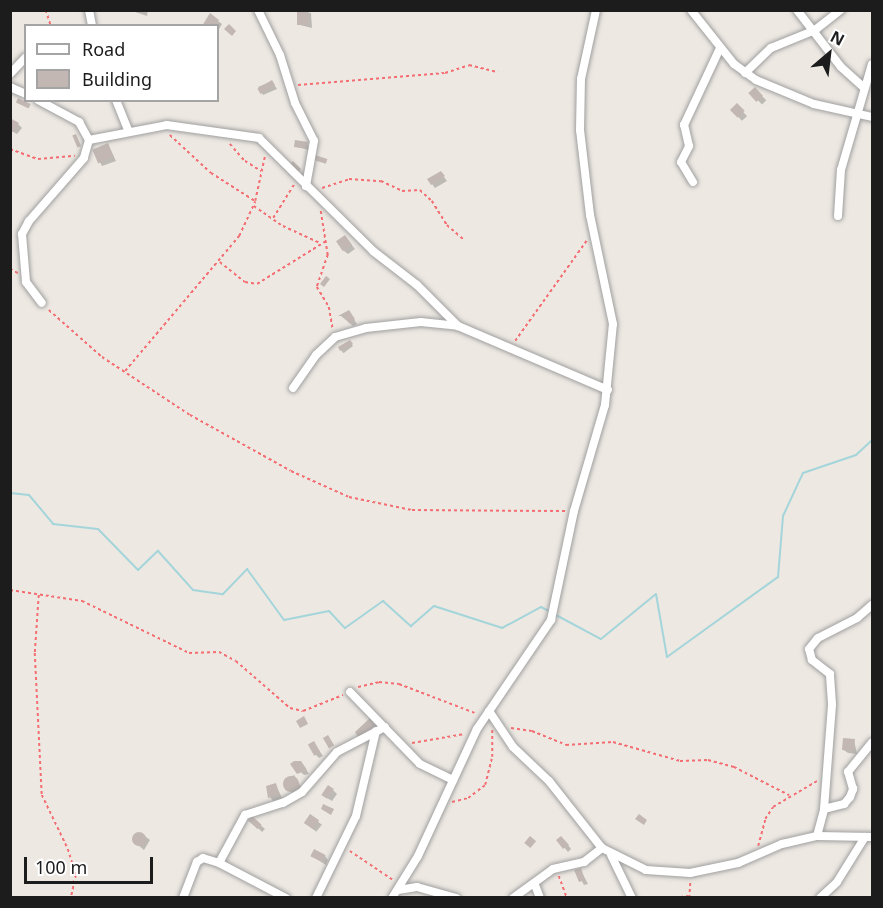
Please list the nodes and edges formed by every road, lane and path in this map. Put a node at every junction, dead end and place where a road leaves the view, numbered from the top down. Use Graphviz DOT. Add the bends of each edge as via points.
graph roads {
  1 [pos="258,10"];
  2 [pos="596,10"];
  3 [pos="691,10"];
  4 [pos="797,10"];
  5 [pos="841,10"];
  6 [pos="814,30"];
  7 [pos="720,48"];
  8 [pos="24,59"];
  9 [pos="873,64"];
  10 [pos="498,72"];
  11 [pos="745,73"];
  12 [pos="10,74"];
  13 [pos="291,86"];
  14 [pos="864,88"];
  15 [pos="42,102"];
  16 [pos="117,102"];
  17 [pos="859,115"];
  18 [pos="873,117"];
  19 [pos="161,125"];
  20 [pos="128,130"];
  21 [pos="219,132"];
  22 [pos="89,140"];
  23 [pos="267,142"];
  24 [pos="10,149"];
  25 [pos="85,155"];
  26 [pos="261,171"];
  27 [pos="297,178"];
  28 [pos="693,182"];
  29 [pos="306,186"];
  30 [pos="316,196"];
  31 [pos="255,201"];
  32 [pos="253,206"];
  33 [pos="838,216"];
  34 [pos="272,220"];
  35 [pos="594,232"];
  36 [pos="327,240"];
  37 [pos="464,240"];
  38 [pos="321,244"];
  39 [pos="220,261"];
  40 [pos="42,303"];
  41 [pos="458,326"];
  42 [pos="335,337"];
  43 [pos="510,349"];
  44 [pos="124,372"];
  45 [pos="293,388"];
  46 [pos="608,390"];
  47 [pos="574,511"];
  48 [pos="10,590"];
  49 [pos="39,593"];
  50 [pos="873,605"];
  51 [pos="350,692"];
  52 [pos="487,714"];
  53 [pos="497,726"];
  54 [pos="381,729"];
  55 [pos="473,735"];
  56 [pos="873,742"];
  57 [pos="401,746"];
  58 [pos="827,776"];
  59 [pos="453,780"];
  60 [pos="789,795"];
  61 [pos="442,805"];
  62 [pos="824,809"];
  63 [pos="817,836"];
  64 [pos="869,837"];
  65 [pos="343,846"];
  66 [pos="602,848"];
  67 [pos="611,855"];
  68 [pos="755,856"];
  69 [pos="219,863"];
  70 [pos="553,869"];
  71 [pos="690,873"];
  72 [pos="535,885"];
  73 [pos="400,886"];
  74 [pos="71,897"];
  75 [pos="183,897"];
  76 [pos="286,897"];
  77 [pos="316,897"];
  78 [pos="392,897"];
  79 [pos="456,897"];
  80 [pos="513,897"];
  81 [pos="540,897"];
  82 [pos="567,897"];
  83 [pos="632,897"];
  84 [pos="657,897"];
  85 [pos="666,897"];
  86 [pos="674,897"];
  87 [pos="689,897"];
  88 [pos="820,897"];
  1 -- 13 [label="street"];
  2 -- 35 [label="street" via="586,43 580,101"];
  3 -- 7 [label="street"];
  4 -- 6 [label="street"];
  5 -- 6 [label="street"];
  6 -- 11 [label="street" via="771,48"];
  6 -- 14 [label="street" via="841,67"];
  7 -- 11 [label="street"];
  7 -- 28 [label="street" via="684,125 689,146 681,162"];
  8 -- 12 [label="street"];
  9 -- 14 [label="street"];
  10 -- 13 [label="path" via="469,65 445,74 346,78"];
  11 -- 17 [label="street" via="814,104"];
  13 -- 29 [label="street" via="314,141"];
  14 -- 17 [label="street"];
  15 -- 22 [label="street" via="79,122"];
  16 -- 20 [label="street"];
  17 -- 18 [label="street"];
  17 -- 33 [label="street" via="841,170"];
  19 -- 20 [label="street"];
  19 -- 21 [label="street"];
  19 -- 31 [label="path" via="211,173"];
  20 -- 22 [label="street"];
  21 -- 23 [label="street"];
  21 -- 26 [label="path" via="240,157"];
  22 -- 25 [label="street"];
  23 -- 26 [label="path"];
  23 -- 27 [label="street"];
  24 -- 25 [label="path" via="38,159"];
  25 -- 40 [label="street" via="22,234 26,282"];
  26 -- 31 [label="path"];
  27 -- 29 [label="street"];
  27 -- 34 [label="path"];
  29 -- 30 [label="street"];
  30 -- 36 [label="path"];
  30 -- 37 [label="path" via="349,179 381,181 402,191 418,189"];
  30 -- 41 [label="street"];
  31 -- 32 [label="path"];
  32 -- 34 [label="path"];
  32 -- 39 [label="path" via="239,236"];
  34 -- 38 [label="path"];
  35 -- 43 [label="path"];
  35 -- 46 [label="street" via="613,324"];
  36 -- 38 [label="path"];
  36 -- 42 [label="path" via="326,268 317,286 329,307"];
  38 -- 39 [label="path" via="257,284 245,282"];
  39 -- 44 [label="path"];
  40 -- 44 [label="path"];
  41 -- 42 [label="street" via="390,324"];
  41 -- 43 [label="street"];
  42 -- 45 [label="street" via="316,355"];
  43 -- 46 [label="street"];
  44 -- 47 [label="path" via="234,441 349,497 412,510 516,507"];
  46 -- 47 [label="street"];
  47 -- 52 [label="street" via="551,620"];
  48 -- 49 [label="path"];
  49 -- 51 [label="path" via="107,610 189,653 219,652 236,661 290,708 303,711"];
  49 -- 74 [label="path" via="35,653 42,795 76,875"];
  50 -- 58 [label="street" via="818,638 809,649 812,660 830,674 832,727"];
  51 -- 52 [label="path" via="379,682 399,684"];
  51 -- 54 [label="street"];
  52 -- 53 [label="street"];
  52 -- 55 [label="street"];
  53 -- 60 [label="path" via="532,731 566,745 613,742 670,759 708,760 734,767"];
  53 -- 61 [label="path" via="492,730 492,757 482,790"];
  53 -- 66 [label="street"];
  54 -- 57 [label="street"];
  54 -- 65 [label="street" via="356,816"];
  54 -- 69 [label="street" via="337,752 302,792 283,803 245,815"];
  55 -- 57 [label="path" via="447,734"];
  55 -- 59 [label="street"];
  56 -- 62 [label="street" via="848,772 853,789 850,797 844,804"];
  57 -- 59 [label="street" via="434,773"];
  58 -- 60 [label="path"];
  58 -- 62 [label="street"];
  59 -- 61 [label="street"];
  60 -- 68 [label="path" via="765,819"];
  61 -- 73 [label="street"];
  62 -- 63 [label="street"];
  63 -- 64 [label="street"];
  63 -- 68 [label="street" via="782,844"];
  64 -- 88 [label="street" via="837,882"];
  65 -- 73 [label="path"];
  65 -- 77 [label="street"];
  66 -- 67 [label="street"];
  66 -- 70 [label="street" via="584,862"];
  67 -- 71 [label="street" via="655,873"];
  67 -- 83 [label="street"];
  68 -- 71 [label="street"];
  69 -- 75 [label="street" via="199,859"];
  69 -- 76 [label="street"];
  70 -- 72 [label="street"];
  70 -- 82 [label="path" via="566,886"];
  71 -- 87 [label="path"];
  72 -- 80 [label="street"];
  72 -- 81 [label="street"];
  73 -- 78 [label="street"];
  73 -- 79 [label="street"];
  84 -- 85 [label="path"];
  86 -- 87 [label="path"];
}
